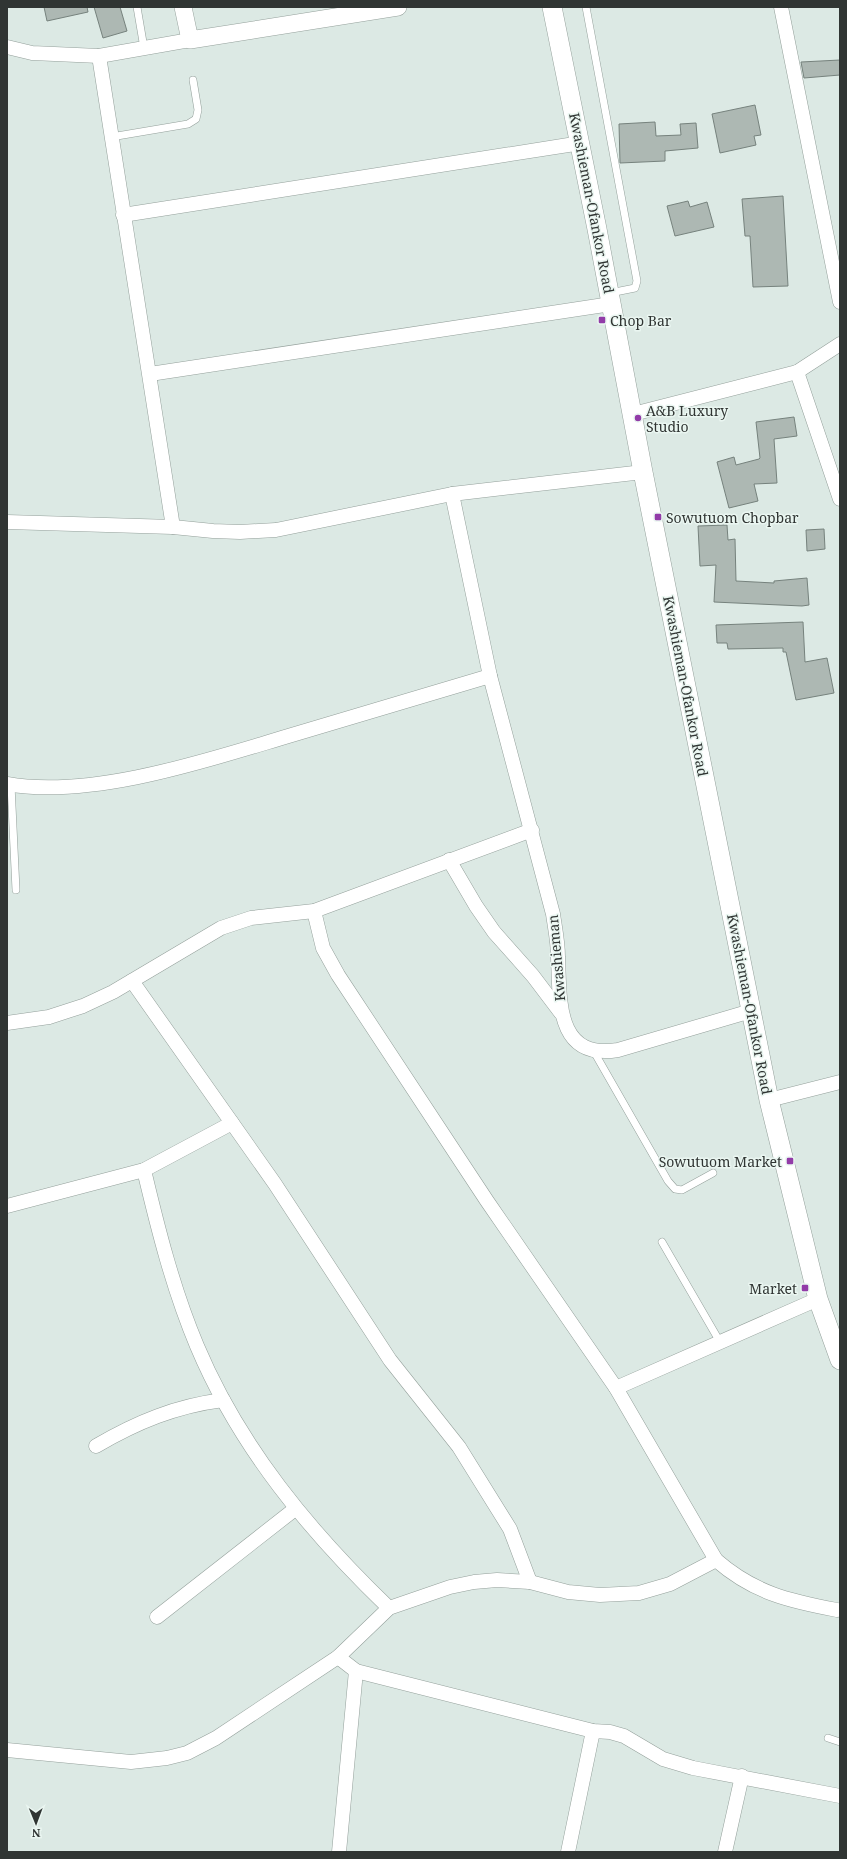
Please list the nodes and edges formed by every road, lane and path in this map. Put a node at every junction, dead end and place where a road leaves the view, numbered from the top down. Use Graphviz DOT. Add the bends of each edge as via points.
graph roads {
  1 [pos="137,7"];
  2 [pos="183,7"];
  3 [pos="398,7"];
  4 [pos="552,7"];
  5 [pos="586,7"];
  6 [pos="781,7"];
  7 [pos="362,10"];
  8 [pos="190,40"];
  9 [pos="7,47"];
  10 [pos="144,48"];
  11 [pos="99,56"];
  12 [pos="193,80"];
  13 [pos="111,137"];
  14 [pos="581,143"];
  15 [pos="123,215"];
  16 [pos="610,299"];
  17 [pos="840,302"];
  18 [pos="840,344"];
  19 [pos="797,372"];
  20 [pos="150,374"];
  21 [pos="633,414"];
  22 [pos="643,472"];
  23 [pos="452,494"];
  24 [pos="840,499"];
  25 [pos="7,522"];
  26 [pos="173,527"];
  27 [pos="490,676"];
  28 [pos="9,785"];
  29 [pos="532,830"];
  30 [pos="449,860"];
  31 [pos="16,890"];
  32 [pos="314,912"];
  33 [pos="132,981"];
  34 [pos="751,1011"];
  35 [pos="561,1013"];
  36 [pos="7,1023"];
  37 [pos="593,1050"];
  38 [pos="840,1082"];
  39 [pos="769,1100"];
  40 [pos="232,1123"];
  41 [pos="144,1170"];
  42 [pos="713,1173"];
  43 [pos="7,1206"];
  44 [pos="662,1242"];
  45 [pos="818,1298"];
  46 [pos="720,1342"];
  47 [pos="840,1360"];
  48 [pos="616,1388"];
  49 [pos="223,1400"];
  50 [pos="96,1446"];
  51 [pos="295,1508"];
  52 [pos="716,1560"];
  53 [pos="530,1582"];
  54 [pos="389,1608"];
  55 [pos="837,1610"];
  56 [pos="157,1617"];
  57 [pos="338,1657"];
  58 [pos="356,1671"];
  59 [pos="593,1731"];
  60 [pos="828,1738"];
  61 [pos="840,1742"];
  62 [pos="7,1750"];
  63 [pos="742,1776"];
  64 [pos="840,1796"];
  65 [pos="339,1852"];
  66 [pos="568,1852"];
  67 [pos="725,1852"];
  1 -- 10 [label="lane"];
  2 -- 8 [label="street"];
  3 -- 7 [label="street"];
  4 -- 14 [label="main road, Kwashieman-Ofankor Road"];
  5 -- 16 [label="lane" via="637,281 635,288"];
  6 -- 17 [label="street"];
  7 -- 8 [label="street"];
  8 -- 10 [label="street"];
  9 -- 11 [label="street" via="32,53"];
  10 -- 11 [label="street"];
  11 -- 13 [label="street"];
  12 -- 13 [label="lane" via="198,110 196,119 188,124"];
  13 -- 15 [label="street"];
  14 -- 15 [label="street"];
  14 -- 16 [label="main road, Kwashieman-Ofankor Road"];
  15 -- 20 [label="street"];
  16 -- 20 [label="street"];
  16 -- 21 [label="main road, Kwashieman-Ofankor Road"];
  18 -- 19 [label="street"];
  19 -- 21 [label="street"];
  19 -- 24 [label="street"];
  20 -- 26 [label="street"];
  21 -- 22 [label="main road, Kwashieman-Ofankor Road"];
  22 -- 23 [label="street"];
  22 -- 34 [label="main road, Kwashieman-Ofankor Road"];
  23 -- 26 [label="street" via="276,530 220,532"];
  23 -- 27 [label="street, Kwashieman"];
  25 -- 26 [label="street"];
  27 -- 28 [label="street" via="200,762 121,780 72,786"];
  27 -- 29 [label="street, Kwashieman"];
  28 -- 31 [label="lane"];
  29 -- 30 [label="street"];
  29 -- 35 [label="street, Kwashieman" via="553,914 558,948"];
  30 -- 32 [label="street"];
  30 -- 35 [label="street" via="494,932 533,976"];
  32 -- 33 [label="street" via="251,918 221,928"];
  32 -- 48 [label="street" via="323,948 338,975 487,1201"];
  33 -- 36 [label="street" via="83,1006 49,1017"];
  33 -- 40 [label="street"];
  34 -- 37 [label="street, Kwashieman" via="618,1050"];
  34 -- 39 [label="main road, Kwashieman-Ofankor Road"];
  35 -- 37 [label="street, Kwashieman" via="565,1025 574,1037 581,1045"];
  37 -- 42 [label="lane" via="675,1189 682,1190"];
  38 -- 39 [label="street"];
  39 -- 45 [label="main road, Kwashieman-Ofankor Road"];
  40 -- 41 [label="street"];
  40 -- 53 [label="street" via="390,1360 459,1447 490,1494 510,1529"];
  41 -- 43 [label="street"];
  41 -- 49 [label="street" via="162,1244 181,1301 197,1347"];
  44 -- 46 [label="lane"];
  45 -- 46 [label="street"];
  45 -- 47 [label="main road, Kwashieman-Ofankor Road"];
  46 -- 48 [label="street"];
  48 -- 52 [label="street"];
  49 -- 50 [label="street" via="199,1403 149,1418"];
  49 -- 51 [label="street" via="268,1474"];
  51 -- 54 [label="street" via="330,1549"];
  51 -- 56 [label="street"];
  52 -- 53 [label="street" via="670,1584 639,1593 600,1595"];
  52 -- 55 [label="street" via="753,1586 778,1597"];
  53 -- 54 [label="street" via="474,1582 450,1587"];
  54 -- 57 [label="street"];
  57 -- 58 [label="street"];
  57 -- 62 [label="street" via="216,1738 187,1753 131,1762"];
  58 -- 59 [label="street"];
  58 -- 65 [label="street"];
  59 -- 63 [label="street" via="624,1736 663,1759 693,1768"];
  59 -- 66 [label="street"];
  60 -- 61 [label="lane"];
  63 -- 64 [label="street"];
  63 -- 67 [label="street"];
}
